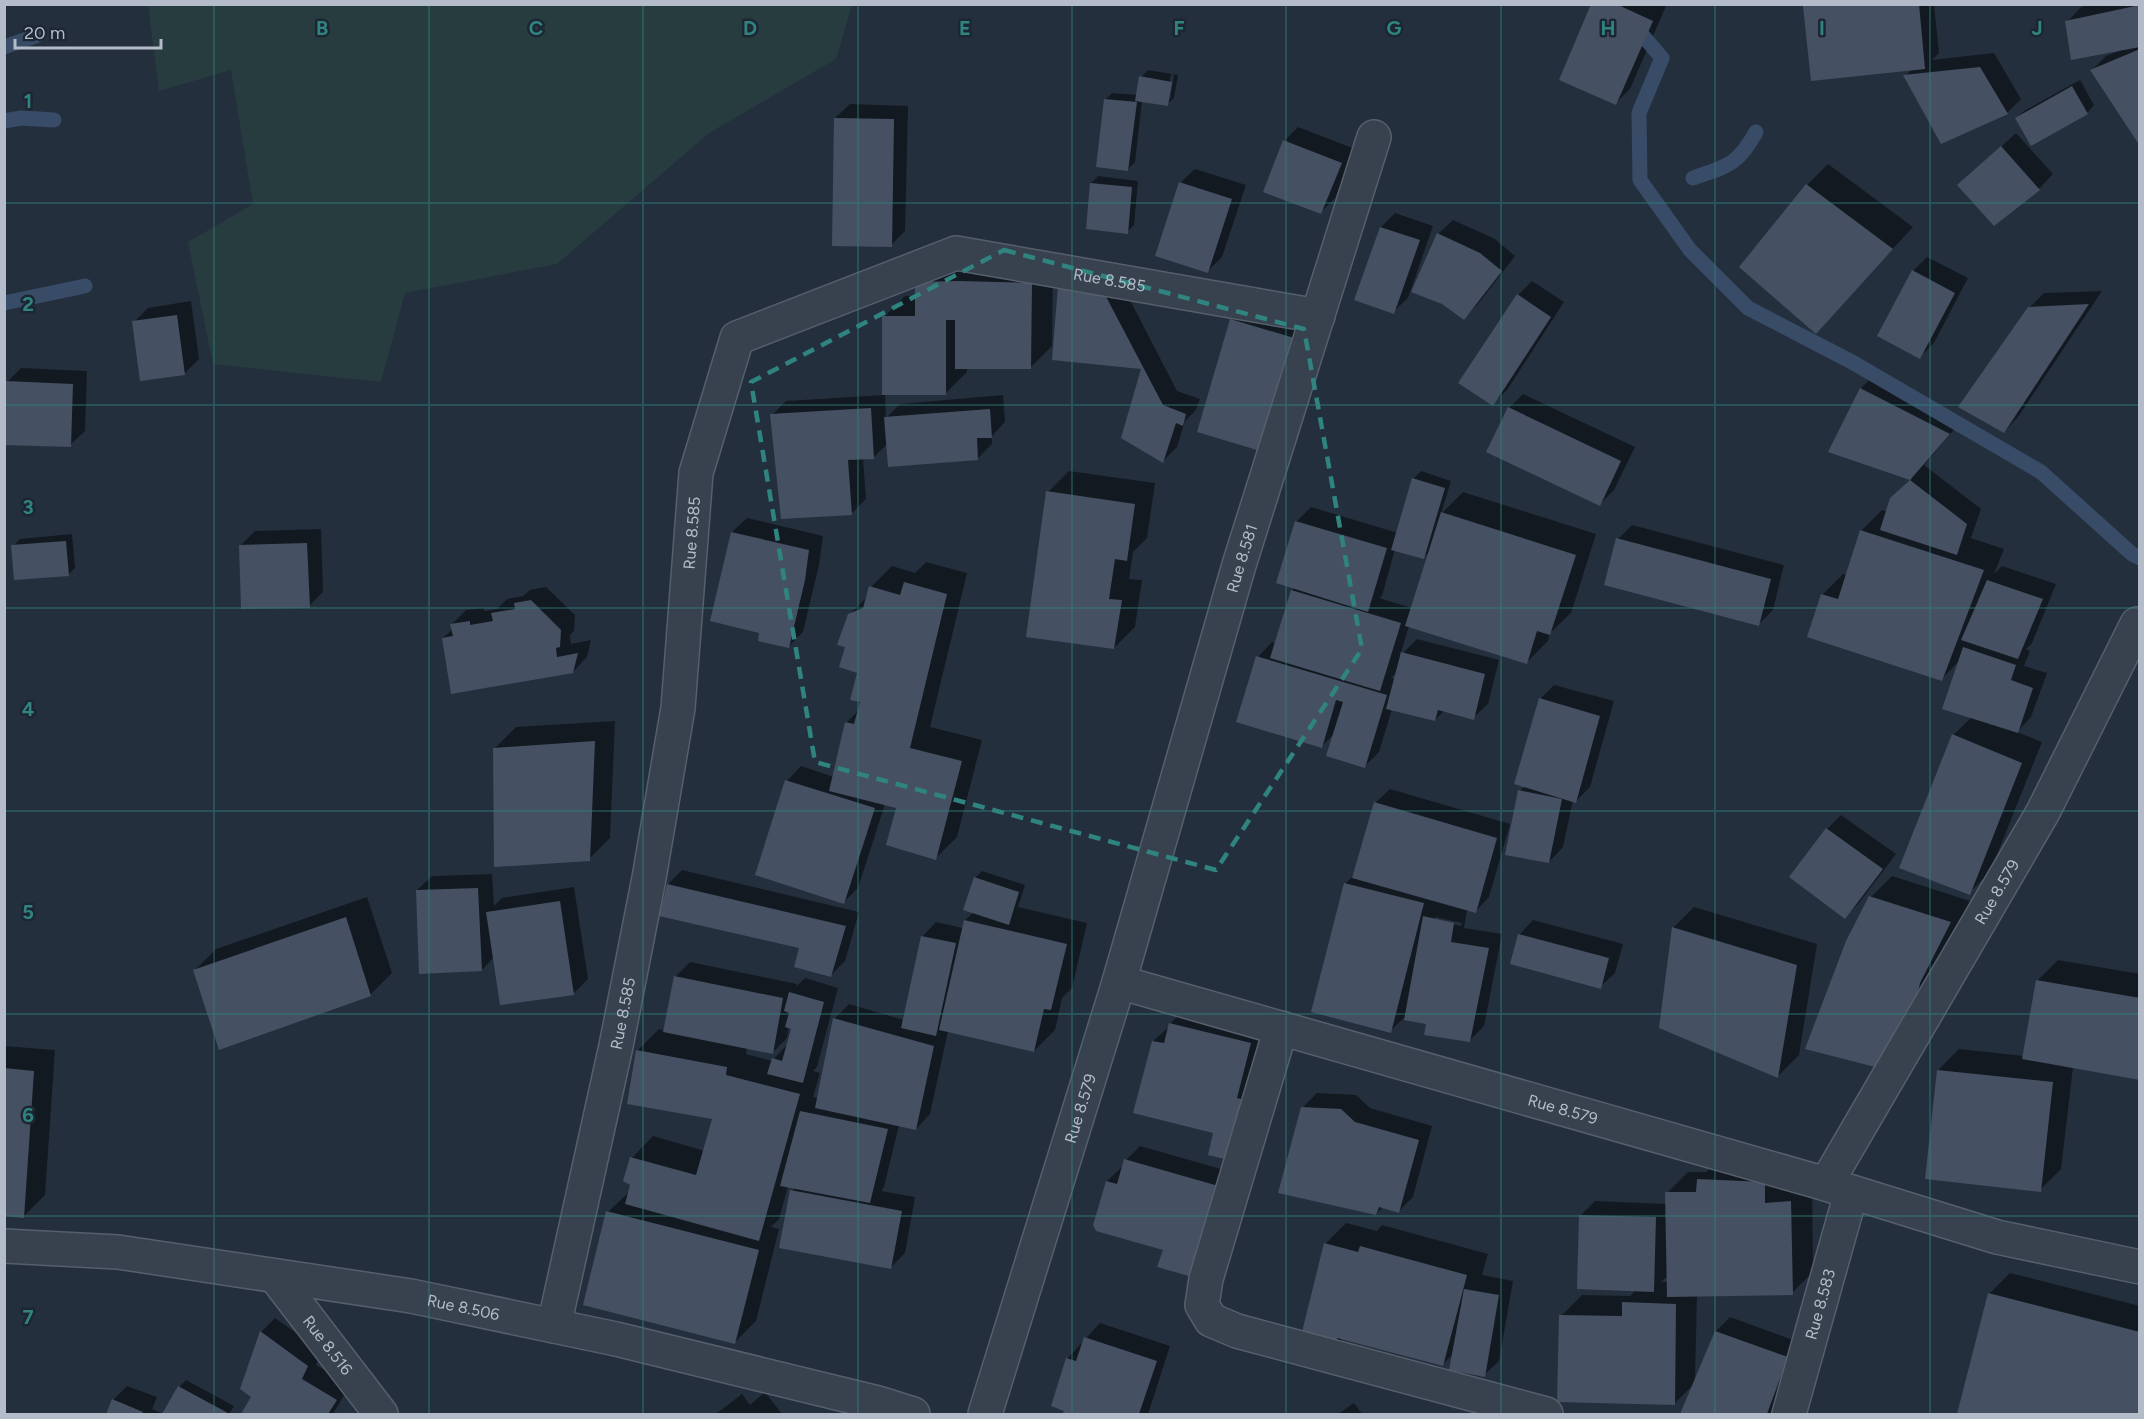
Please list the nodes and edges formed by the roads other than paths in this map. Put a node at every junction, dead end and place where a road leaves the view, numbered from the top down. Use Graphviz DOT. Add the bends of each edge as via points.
graph roads {
  1 [pos="1374,137"];
  2 [pos="1318,316"];
  3 [pos="2137,624"];
  4 [pos="1119,982"];
  5 [pos="1281,1028"];
  6 [pos="1838,1189"];
  7 [pos="4,1246"];
  8 [pos="2139,1267"];
  9 [pos="275,1276"];
  10 [pos="554,1326"];
  11 [pos="381,1414"];
  12 [pos="913,1414"];
  13 [pos="985,1414"];
  14 [pos="1546,1414"];
  15 [pos="1789,1414"];
  1 -- 2 [label="street, Rue 8.581"];
  2 -- 4 [label="street, Rue 8.581" via="1239,565"];
  2 -- 10 [label="street, Rue 8.585" via="956,253 737,338 696,473 678,708 616,1046"];
  3 -- 6 [label="street, Rue 8.579" via="2043,812"];
  4 -- 5 [label="street, Rue 8.579"];
  4 -- 13 [label="street, Rue 8.579"];
  5 -- 6 [label="street, Rue 8.579"];
  5 -- 14 [label="street" via="1206,1279 1202,1305 1212,1320 1237,1331"];
  6 -- 8 [label="street" via="1997,1237"];
  6 -- 15 [label="street, Rue 8.583"];
  7 -- 9 [label="street, Rue 8.506" via="118,1252"];
  9 -- 10 [label="street, Rue 8.506" via="411,1296"];
  9 -- 11 [label="street, Rue 8.516"];
  10 -- 12 [label="street, Rue 8.506"];
}
